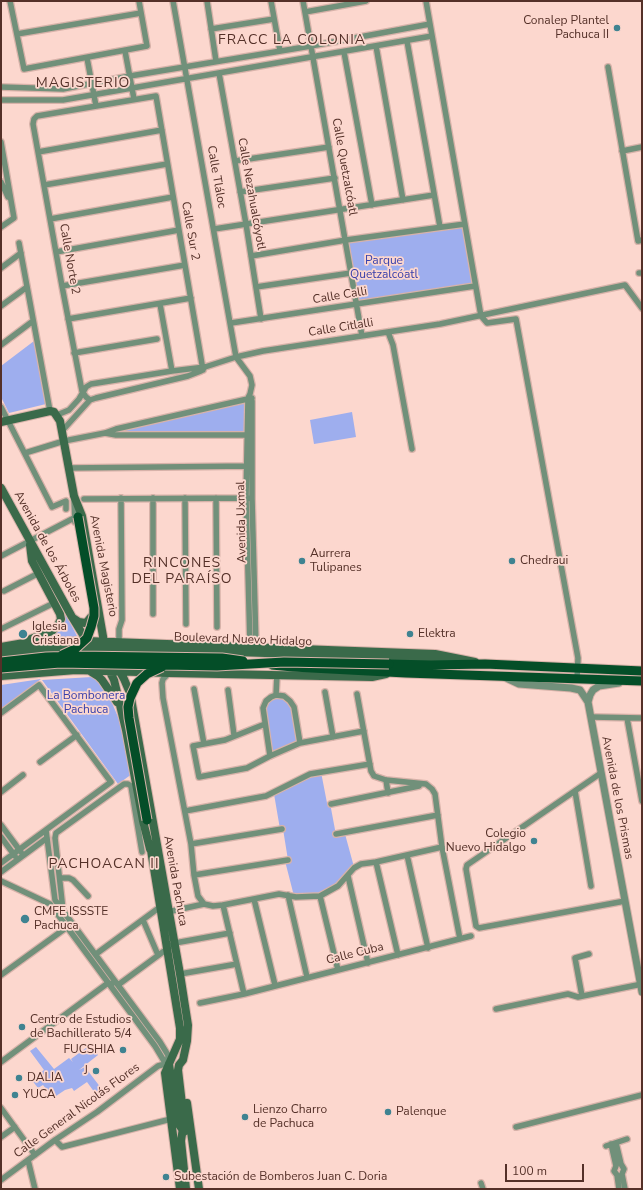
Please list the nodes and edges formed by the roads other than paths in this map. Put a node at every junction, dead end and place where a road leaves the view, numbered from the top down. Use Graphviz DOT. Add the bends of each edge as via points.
graph roads {
  1 [pos="10,1"];
  2 [pos="139,1"];
  3 [pos="174,1"];
  4 [pos="206,1"];
  5 [pos="271,1"];
  6 [pos="303,1"];
  7 [pos="366,1"];
  8 [pos="426,1"];
  9 [pos="305,12"];
  10 [pos="141,13"];
  11 [pos="274,19"];
  12 [pos="430,24"];
  13 [pos="211,29"];
  14 [pos="16,34"];
  15 [pos="432,36"];
  16 [pos="407,40"];
  17 [pos="311,46"];
  18 [pos="376,46"];
  19 [pos="125,51"];
  20 [pos="280,51"];
  21 [pos="344,52"];
  22 [pos="314,57"];
  23 [pos="87,58"];
  24 [pos="216,62"];
  25 [pos="185,67"];
  26 [pos="608,68"];
  27 [pos="219,73"];
  28 [pos="130,76"];
  29 [pos="187,78"];
  30 [pos="91,84"];
  31 [pos="1,87"];
  32 [pos="132,88"];
  33 [pos="94,95"];
  34 [pos="134,99"];
  35 [pos="1,100"];
  36 [pos="96,106"];
  37 [pos="162,130"];
  38 [pos="1,142"];
  39 [pos="329,147"];
  40 [pos="642,147"];
  41 [pos="622,151"];
  42 [pos="38,152"];
  43 [pos="235,162"];
  44 [pos="167,164"];
  45 [pos="335,178"];
  46 [pos="1,182"];
  47 [pos="44,185"];
  48 [pos="240,192"];
  49 [pos="434,195"];
  50 [pos="173,197"];
  51 [pos="403,200"];
  52 [pos="11,202"];
  53 [pos="372,205"];
  54 [pos="340,210"];
  55 [pos="50,219"];
  56 [pos="246,224"];
  57 [pos="465,224"];
  58 [pos="1,227"];
  59 [pos="440,228"];
  60 [pos="214,229"];
  61 [pos="179,230"];
  62 [pos="346,240"];
  63 [pos="640,240"];
  64 [pos="19,243"];
  65 [pos="56,252"];
  66 [pos="21,253"];
  67 [pos="251,256"];
  68 [pos="185,265"];
  69 [pos="1,268"];
  70 [pos="351,273"];
  71 [pos="62,286"];
  72 [pos="475,286"];
  73 [pos="27,287"];
  74 [pos="256,287"];
  75 [pos="191,298"];
  76 [pos="160,304"];
  77 [pos="357,305"];
  78 [pos="1,306"];
  79 [pos="642,308"];
  80 [pos="481,316"];
  81 [pos="68,319"];
  82 [pos="261,319"];
  83 [pos="33,321"];
  84 [pos="231,323"];
  85 [pos="388,332"];
  86 [pos="362,336"];
  87 [pos="157,339"];
  88 [pos="1,345"];
  89 [pos="74,353"];
  90 [pos="236,357"];
  91 [pos="203,368"];
  92 [pos="172,370"];
  93 [pos="82,391"];
  94 [pos="250,397"];
  95 [pos="90,400"];
  96 [pos="1,407"];
  97 [pos="54,413"];
  98 [pos="4,421"];
  99 [pos="62,431"];
  100 [pos="105,433"];
  101 [pos="250,435"];
  102 [pos="64,441"];
  103 [pos="412,449"];
  104 [pos="25,453"];
  105 [pos="249,466"];
  106 [pos="69,468"];
  107 [pos="1,488"];
  108 [pos="74,496"];
  109 [pos="121,498"];
  110 [pos="153,498"];
  111 [pos="185,498"];
  112 [pos="216,498"];
  113 [pos="249,498"];
  114 [pos="84,499"];
  115 [pos="66,509"];
  116 [pos="76,517"];
  117 [pos="29,540"];
  118 [pos="1,556"];
  119 [pos="39,573"];
  120 [pos="4,591"];
  121 [pos="54,603"];
  122 [pos="153,614"];
  123 [pos="91,616"];
  124 [pos="72,617"];
  125 [pos="102,624"];
  126 [pos="186,624"];
  127 [pos="217,627"];
  128 [pos="1,629"];
  129 [pos="86,640"];
  130 [pos="119,642"];
  131 [pos="24,643"];
  132 [pos="105,645"];
  133 [pos="137,646"];
  134 [pos="240,646"];
  135 [pos="253,646"];
  136 [pos="1,647"];
  137 [pos="92,648"];
  138 [pos="222,651"];
  139 [pos="1,654"];
  140 [pos="57,656"];
  141 [pos="100,657"];
  142 [pos="114,661"];
  143 [pos="1,662"];
  144 [pos="485,664"];
  145 [pos="578,667"];
  146 [pos="1,668"];
  147 [pos="169,669"];
  148 [pos="76,670"];
  149 [pos="87,670"];
  150 [pos="642,670"];
  151 [pos="110,671"];
  152 [pos="120,672"];
  153 [pos="398,672"];
  154 [pos="278,675"];
  155 [pos="1,676"];
  156 [pos="502,676"];
  157 [pos="577,679"];
  158 [pos="629,681"];
  159 [pos="642,682"];
  160 [pos="194,689"];
  161 [pos="228,690"];
  162 [pos="325,692"];
  163 [pos="357,694"];
  164 [pos="276,695"];
  165 [pos="588,702"];
  166 [pos="132,706"];
  167 [pos="120,707"];
  168 [pos="1,713"];
  169 [pos="591,717"];
  170 [pos="627,718"];
  171 [pos="642,718"];
  172 [pos="265,724"];
  173 [pos="364,731"];
  174 [pos="77,735"];
  175 [pos="234,736"];
  176 [pos="333,737"];
  177 [pos="300,743"];
  178 [pos="204,744"];
  179 [pos="270,756"];
  180 [pos="40,762"];
  181 [pos="370,764"];
  182 [pos="601,773"];
  183 [pos="23,775"];
  184 [pos="386,780"];
  185 [pos="426,784"];
  186 [pos="575,791"];
  187 [pos="1,792"];
  188 [pos="388,793"];
  189 [pos="642,801"];
  190 [pos="332,804"];
  191 [pos="185,811"];
  192 [pos="438,815"];
  193 [pos="146,820"];
  194 [pos="1,825"];
  195 [pos="282,829"];
  196 [pos="46,830"];
  197 [pos="3,832"];
  198 [pos="336,834"];
  199 [pos="1,837"];
  200 [pos="47,838"];
  201 [pos="191,844"];
  202 [pos="442,847"];
  203 [pos="19,850"];
  204 [pos="146,851"];
  205 [pos="14,854"];
  206 [pos="407,854"];
  207 [pos="24,856"];
  208 [pos="18,860"];
  209 [pos="288,860"];
  210 [pos="376,862"];
  211 [pos="1,863"];
  212 [pos="1,872"];
  213 [pos="194,874"];
  214 [pos="348,876"];
  215 [pos="60,878"];
  216 [pos="1,881"];
  217 [pos="591,886"];
  218 [pos="61,895"];
  219 [pos="288,895"];
  220 [pos="88,896"];
  221 [pos="320,896"];
  222 [pos="254,898"];
  223 [pos="625,901"];
  224 [pos="53,902"];
  225 [pos="204,904"];
  226 [pos="223,905"];
  227 [pos="160,907"];
  228 [pos="63,911"];
  229 [pos="172,911"];
  230 [pos="143,920"];
  231 [pos="70,925"];
  232 [pos="230,933"];
  233 [pos="471,936"];
  234 [pos="460,939"];
  235 [pos="174,944"];
  236 [pos="428,948"];
  237 [pos="167,949"];
  238 [pos="96,954"];
  239 [pos="588,954"];
  240 [pos="158,955"];
  241 [pos="398,955"];
  242 [pos="368,963"];
  243 [pos="237,964"];
  244 [pos="338,970"];
  245 [pos="180,974"];
  246 [pos="1,976"];
  247 [pos="307,977"];
  248 [pos="108,983"];
  249 [pos="641,983"];
  250 [pos="118,985"];
  251 [pos="275,985"];
  252 [pos="244,994"];
  253 [pos="582,996"];
  254 [pos="200,1003"];
  255 [pos="496,1008"];
  256 [pos="183,1060"];
  257 [pos="1,1062"];
  258 [pos="168,1063"];
  259 [pos="642,1095"];
  260 [pos="1,1108"];
  261 [pos="171,1119"];
  262 [pos="15,1127"];
  263 [pos="516,1127"];
  264 [pos="183,1130"];
  265 [pos="1,1137"];
  266 [pos="627,1139"];
  267 [pos="55,1140"];
  268 [pos="35,1154"];
  269 [pos="28,1160"];
  270 [pos="619,1175"];
  271 [pos="1,1180"];
  272 [pos="35,1189"];
  273 [pos="180,1189"];
  274 [pos="186,1189"];
  275 [pos="194,1189"];
  276 [pos="199,1189"];
  277 [pos="619,1189"];
  278 [pos="625,1189"];
  1 -- 14 [label="street"];
  2 -- 10 [label="street"];
  3 -- 25 [label="street, Calle Tláloc"];
  4 -- 13 [label="street"];
  5 -- 11 [label="street"];
  6 -- 9 [label="street, Calle Quetzalcóatl"];
  7 -- 9 [label="street"];
  8 -- 12 [label="street"];
  9 -- 17 [label="street, Calle Quetzalcóatl"];
  10 -- 14 [label="street"];
  10 -- 19 [label="street" via="148,46"];
  11 -- 13 [label="street"];
  11 -- 20 [label="street"];
  12 -- 15 [label="street"];
  12 -- 17 [label="street"];
  13 -- 24 [label="street"];
  14 -- 23 [label="street" via="24,69"];
  15 -- 16 [label="street"];
  15 -- 57 [label="street"];
  16 -- 18 [label="street"];
  16 -- 49 [label="street"];
  17 -- 20 [label="street"];
  17 -- 22 [label="street, Calle Quetzalcóatl"];
  18 -- 21 [label="street"];
  18 -- 51 [label="street"];
  19 -- 23 [label="street"];
  19 -- 28 [label="street"];
  20 -- 24 [label="street"];
  21 -- 22 [label="street"];
  21 -- 53 [label="street"];
  22 -- 27 [label="street"];
  22 -- 39 [label="street, Calle Quetzalcóatl"];
  23 -- 30 [label="street"];
  24 -- 25 [label="street"];
  25 -- 28 [label="street"];
  25 -- 29 [label="street, Calle Tláloc"];
  26 -- 41 [label="street"];
  27 -- 29 [label="street"];
  27 -- 43 [label="street, Calle Nezahualcóyotl"];
  28 -- 30 [label="street"];
  28 -- 32 [label="street"];
  29 -- 32 [label="street"];
  29 -- 60 [label="street, Calle Tláloc"];
  30 -- 31 [label="street" via="63,89"];
  30 -- 33 [label="street"];
  32 -- 33 [label="street"];
  32 -- 34 [label="street"];
  33 -- 35 [label="street" via="63,100"];
  33 -- 36 [label="street"];
  34 -- 36 [label="street"];
  34 -- 37 [label="street, Calle Sur 2" via="156,96"];
  36 -- 42 [label="street, Calle Norte 2" via="37,116 33,124"];
  37 -- 42 [label="street"];
  37 -- 44 [label="street, Calle Sur 2"];
  38 -- 52 [label="street"];
  39 -- 43 [label="street"];
  39 -- 45 [label="street, Calle Quetzalcóatl"];
  40 -- 41 [label="street"];
  41 -- 63 [label="street"];
  42 -- 47 [label="street, Calle Norte 2"];
  43 -- 48 [label="street, Calle Nezahualcóyotl"];
  44 -- 47 [label="street"];
  44 -- 50 [label="street, Calle Sur 2"];
  45 -- 48 [label="street"];
  45 -- 54 [label="street, Calle Quetzalcóatl"];
  46 -- 52 [label="street"];
  47 -- 55 [label="street, Calle Norte 2"];
  48 -- 56 [label="street, Calle Nezahualcóyotl"];
  49 -- 51 [label="street"];
  49 -- 59 [label="street"];
  50 -- 55 [label="street"];
  50 -- 61 [label="street, Calle Sur 2"];
  51 -- 53 [label="street"];
  52 -- 58 [label="street" via="14,218"];
  53 -- 54 [label="street"];
  54 -- 56 [label="street"];
  54 -- 62 [label="street, Calle Quetzalcóatl"];
  55 -- 65 [label="street, Calle Norte 2"];
  56 -- 60 [label="street"];
  56 -- 67 [label="street, Calle Nezahualcóyotl"];
  57 -- 59 [label="street"];
  57 -- 72 [label="street"];
  59 -- 62 [label="street"];
  60 -- 84 [label="street, Calle Tláloc"];
  61 -- 65 [label="street"];
  61 -- 68 [label="street, Calle Sur 2"];
  62 -- 67 [label="street"];
  62 -- 70 [label="street, Calle Quetzalcóatl"];
  64 -- 66 [label="street"];
  65 -- 71 [label="street, Calle Norte 2"];
  66 -- 69 [label="street"];
  66 -- 73 [label="street"];
  67 -- 74 [label="street, Calle Nezahualcóyotl"];
  68 -- 71 [label="street"];
  68 -- 75 [label="street, Calle Sur 2"];
  70 -- 74 [label="street"];
  70 -- 77 [label="street, Calle Quetzalcóatl"];
  71 -- 81 [label="street, Calle Norte 2"];
  72 -- 77 [label="street, Calle Calli"];
  72 -- 80 [label="street"];
  73 -- 78 [label="street"];
  73 -- 83 [label="street"];
  74 -- 82 [label="street, Calle Nezahualcóyotl"];
  75 -- 76 [label="street"];
  75 -- 91 [label="street, Calle Sur 2"];
  76 -- 81 [label="street"];
  76 -- 92 [label="street"];
  77 -- 82 [label="street, Calle Calli"];
  77 -- 86 [label="street, Calle Quetzalcóatl"];
  79 -- 80 [label="street, Calle Citlalli" via="625,285"];
  80 -- 85 [label="street, Calle Citlalli"];
  80 -- 145 [label="street" via="487,323 516,319 578,654"];
  81 -- 89 [label="street, Calle Norte 2"];
  82 -- 84 [label="street, Calle Calli"];
  83 -- 88 [label="street"];
  83 -- 97 [label="street"];
  84 -- 90 [label="street, Calle Tláloc"];
  85 -- 86 [label="street, Calle Citlalli"];
  85 -- 103 [label="street" via="393,345"];
  86 -- 90 [label="street, Calle Citlalli"];
  87 -- 89 [label="street"];
  89 -- 93 [label="street, Calle Norte 2"];
  90 -- 91 [label="street, Calle Citlalli"];
  90 -- 94 [label="street, Avenida Uxmal" via="250,376"];
  91 -- 92 [label="street"];
  91 -- 95 [label="street" via="188,376"];
  92 -- 93 [label="street" via="91,384"];
  93 -- 95 [label="street, Calle Norte 2"];
  93 -- 97 [label="street" via="79,399 69,410"];
  94 -- 100 [label="street" via="116,428"];
  94 -- 101 [label="street, Avenida Uxmal"];
  95 -- 99 [label="street"];
  96 -- 98 [label="street"];
  97 -- 98 [label="main road"];
  97 -- 99 [label="main road, Avenida Magisterio"];
  98 -- 104 [label="street"];
  99 -- 102 [label="main road, Avenida Magisterio"];
  100 -- 101 [label="street"];
  100 -- 102 [label="street"];
  101 -- 105 [label="street, Avenida Uxmal"];
  102 -- 104 [label="street"];
  102 -- 106 [label="main road, Avenida Magisterio"];
  104 -- 115 [label="street" via="52,507 66,501"];
  105 -- 106 [label="street"];
  105 -- 113 [label="street, Avenida Uxmal"];
  106 -- 108 [label="main road, Avenida Magisterio"];
  107 -- 117 [label="main road, Avenida de los Árboles"];
  108 -- 116 [label="main road"];
  108 -- 125 [label="main road, Avenida Magisterio" via="82,516"];
  109 -- 110 [label="street"];
  109 -- 114 [label="street"];
  109 -- 130 [label="street" via="122,620"];
  110 -- 111 [label="street"];
  110 -- 122 [label="street"];
  111 -- 112 [label="street"];
  111 -- 126 [label="street"];
  112 -- 113 [label="street"];
  112 -- 127 [label="street"];
  113 -- 135 [label="street, Avenida Uxmal"];
  116 -- 117 [label="street"];
  116 -- 123 [label="street, Avenida Magisterio"];
  116 -- 140 [label="main road, bridge" via="94,608 93,622 83,642 70,652"];
  117 -- 118 [label="street"];
  117 -- 119 [label="main road" via="32,561"];
  117 -- 124 [label="main road, Avenida de los Árboles"];
  119 -- 120 [label="street"];
  119 -- 121 [label="main road"];
  121 -- 128 [label="street"];
  121 -- 131 [label="main road" via="61,617 60,623 52,631"];
  123 -- 124 [label="main road" via="88,622 82,623"];
  123 -- 132 [label="main road" via="94,632"];
  124 -- 129 [label="main road, Avenida de los Árboles"];
  125 -- 130 [label="main road" via="106,635"];
  125 -- 132 [label="main road, Avenida Magisterio"];
  129 -- 131 [label="main road"];
  129 -- 132 [label="main road"];
  129 -- 137 [label="main road, Avenida de los Árboles"];
  130 -- 132 [label="main road"];
  130 -- 133 [label="main road"];
  131 -- 136 [label="main road"];
  132 -- 133 [label="main road, Boulevard Nuevo Hidalgo"];
  132 -- 137 [label="main road, Boulevard Nuevo Hidalgo"];
  132 -- 141 [label="main road"];
  132 -- 142 [label="main road, Avenida Pachuca"];
  133 -- 134 [label="main road"];
  133 -- 138 [label="main road, Boulevard Nuevo Hidalgo"];
  133 -- 142 [label="main road"];
  134 -- 135 [label="main road"];
  134 -- 138 [label="main road"];
  135 -- 144 [label="main road" via="435,654"];
  137 -- 139 [label="main road, Boulevard Nuevo Hidalgo" via="39,649"];
  137 -- 141 [label="main road, Avenida de los Árboles"];
  138 -- 144 [label="main road, Boulevard Nuevo Hidalgo" via="430,659"];
  140 -- 143 [label="main road, Boulevard Nuevo Hidalgo, bridge"];
  140 -- 153 [label="main road, Boulevard Nuevo Hidalgo, bridge" via="222,658 286,667"];
  141 -- 148 [label="main road"];
  141 -- 151 [label="main road, Avenida de los Árboles"];
  142 -- 151 [label="main road"];
  142 -- 152 [label="main road, Avenida Pachuca"];
  144 -- 145 [label="main road, Boulevard Nuevo Hidalgo"];
  144 -- 147 [label="main road, Boulevard Nuevo Hidalgo, bridge" via="284,662"];
  145 -- 150 [label="main road, Boulevard Nuevo Hidalgo"];
  145 -- 157 [label="street"];
  146 -- 147 [label="main road, Boulevard Nuevo Hidalgo, bridge" via="60,663"];
  147 -- 152 [label="main road, Boulevard Nuevo Hidalgo"];
  147 -- 154 [label="main road, Boulevard Nuevo Hidalgo"];
  147 -- 166 [label="main road" via="145,681 137,690"];
  147 -- 191 [label="street" via="162,683 163,698"];
  147 -- 193 [label="main road, bridge" via="153,671 142,678 133,690 128,707"];
  148 -- 149 [label="main road, Boulevard Nuevo Hidalgo"];
  148 -- 155 [label="main road, Boulevard Nuevo Hidalgo"];
  149 -- 151 [label="main road, Boulevard Nuevo Hidalgo"];
  149 -- 167 [label="main road" via="102,680"];
  151 -- 152 [label="main road, Boulevard Nuevo Hidalgo"];
  151 -- 167 [label="main road, Avenida de los Árboles"];
  152 -- 166 [label="main road, Avenida Pachuca" via="128,688"];
  153 -- 154 [label="main road, Boulevard Nuevo Hidalgo" via="372,677"];
  153 -- 156 [label="main road, Boulevard Nuevo Hidalgo"];
  154 -- 164 [label="street"];
  156 -- 157 [label="main road, Boulevard Nuevo Hidalgo" via="521,681 568,683"];
  156 -- 165 [label="street" via="519,684 580,690"];
  157 -- 158 [label="main road"];
  158 -- 159 [label="main road"];
  158 -- 165 [label="street" via="599,686 593,690"];
  160 -- 178 [label="street"];
  161 -- 175 [label="street"];
  162 -- 176 [label="street"];
  163 -- 173 [label="street"];
  164 -- 172 [label="street" via="266,701 263,708"];
  164 -- 177 [label="street" via="290,700 294,707"];
  165 -- 169 [label="street, Avenida de los Prismas"];
  166 -- 235 [label="main road, Avenida Pachuca"];
  167 -- 204 [label="main road, Avenida de los Árboles" via="143,821"];
  168 -- 174 [label="street" via="40,685"];
  169 -- 170 [label="street"];
  169 -- 182 [label="street, Avenida de los Prismas"];
  170 -- 171 [label="street"];
  170 -- 189 [label="street"];
  172 -- 175 [label="street"];
  172 -- 179 [label="street"];
  173 -- 176 [label="street"];
  173 -- 181 [label="street"];
  174 -- 180 [label="street"];
  174 -- 196 [label="street" via="111,782"];
  175 -- 178 [label="street"];
  176 -- 177 [label="street"];
  177 -- 179 [label="street"];
  178 -- 179 [label="street" via="193,746 199,777 247,768"];
  181 -- 184 [label="street" via="374,776"];
  181 -- 191 [label="street" via="310,774 266,796"];
  182 -- 186 [label="street"];
  182 -- 223 [label="street, Avenida de los Prismas"];
  183 -- 187 [label="street"];
  184 -- 185 [label="street"];
  184 -- 188 [label="street"];
  185 -- 188 [label="street"];
  185 -- 192 [label="street" via="435,794"];
  186 -- 217 [label="street"];
  186 -- 223 [label="street" via="467,865 476,926 479,928"];
  188 -- 190 [label="street"];
  191 -- 201 [label="street"];
  192 -- 198 [label="street"];
  192 -- 202 [label="street"];
  193 -- 204 [label="main road"];
  194 -- 197 [label="street"];
  195 -- 201 [label="street"];
  196 -- 200 [label="street"];
  196 -- 203 [label="street"];
  197 -- 203 [label="street"];
  199 -- 205 [label="street"];
  200 -- 207 [label="street"];
  200 -- 224 [label="street"];
  201 -- 213 [label="street"];
  202 -- 206 [label="street"];
  202 -- 234 [label="street"];
  203 -- 205 [label="street"];
  203 -- 207 [label="street"];
  204 -- 215 [label="street" via="131,786 124,784 56,833"];
  204 -- 227 [label="main road, Avenida Pachuca"];
  205 -- 208 [label="street"];
  205 -- 211 [label="street"];
  206 -- 210 [label="street"];
  206 -- 236 [label="street"];
  207 -- 208 [label="street"];
  208 -- 212 [label="street"];
  209 -- 213 [label="street"];
  210 -- 214 [label="street" via="361,864"];
  210 -- 241 [label="street"];
  213 -- 225 [label="street" via="198,896"];
  214 -- 221 [label="street" via="338,886"];
  214 -- 242 [label="street"];
  215 -- 218 [label="street"];
  215 -- 220 [label="street" via="70,878"];
  216 -- 224 [label="street"];
  218 -- 224 [label="street"];
  218 -- 228 [label="street"];
  219 -- 221 [label="street"];
  219 -- 222 [label="street"];
  219 -- 247 [label="street"];
  221 -- 244 [label="street"];
  222 -- 226 [label="street"];
  222 -- 251 [label="street"];
  223 -- 249 [label="street, Avenida de los Prismas"];
  224 -- 228 [label="street"];
  224 -- 231 [label="street"];
  225 -- 226 [label="street"];
  225 -- 229 [label="street"];
  226 -- 232 [label="street"];
  227 -- 230 [label="street"];
  227 -- 237 [label="main road, Avenida Pachuca"];
  228 -- 231 [label="street"];
  230 -- 238 [label="street"];
  230 -- 240 [label="street"];
  231 -- 238 [label="street"];
  231 -- 246 [label="street"];
  231 -- 248 [label="street"];
  232 -- 235 [label="street"];
  232 -- 243 [label="street"];
  233 -- 234 [label="street, Calle Cuba"];
  234 -- 236 [label="street, Calle Cuba"];
  235 -- 237 [label="street"];
  235 -- 245 [label="main road, Avenida Pachuca"];
  236 -- 241 [label="street, Calle Cuba"];
  237 -- 240 [label="street"];
  237 -- 258 [label="main road, Avenida Pachuca" via="180,1028 180,1039"];
  238 -- 250 [label="street"];
  239 -- 253 [label="street" via="575,958"];
  240 -- 250 [label="street"];
  241 -- 242 [label="street, Calle Cuba"];
  242 -- 244 [label="street, Calle Cuba"];
  243 -- 245 [label="street"];
  243 -- 252 [label="street"];
  244 -- 247 [label="street, Calle Cuba"];
  245 -- 256 [label="main road, Avenida Pachuca" via="188,1025"];
  247 -- 251 [label="street, Calle Cuba"];
  248 -- 250 [label="street"];
  248 -- 257 [label="street"];
  248 -- 258 [label="street"];
  249 -- 253 [label="street"];
  250 -- 258 [label="street" via="164,1048 168,1055"];
  251 -- 252 [label="street, Calle Cuba"];
  252 -- 254 [label="street, Calle Cuba"];
  253 -- 255 [label="street" via="568,994"];
  256 -- 258 [label="main road"];
  256 -- 264 [label="main road, Avenida Pachuca" via="178,1070"];
  256 -- 276 [label="main road"];
  258 -- 261 [label="main road" via="165,1073"];
  258 -- 264 [label="main road" via="178,1123"];
  258 -- 267 [label="street, Calle General Nicolás Flores" via="158,1066"];
  259 -- 263 [label="street"];
  260 -- 262 [label="street"];
  261 -- 267 [label="street" via="62,1147"];
  261 -- 273 [label="main road"];
  262 -- 265 [label="street"];
  262 -- 268 [label="street"];
  264 -- 274 [label="main road" via="181,1141"];
  264 -- 275 [label="main road" via="188,1140"];
  266 -- 270 [label="street" via="611,1144 618,1165 614,1171"];
  267 -- 268 [label="street, Calle General Nicolás Flores"];
  268 -- 269 [label="street, Calle General Nicolás Flores"];
  269 -- 271 [label="street, Calle General Nicolás Flores"];
  269 -- 272 [label="street"];
  270 -- 277 [label="street"];
  270 -- 278 [label="street"];
}
